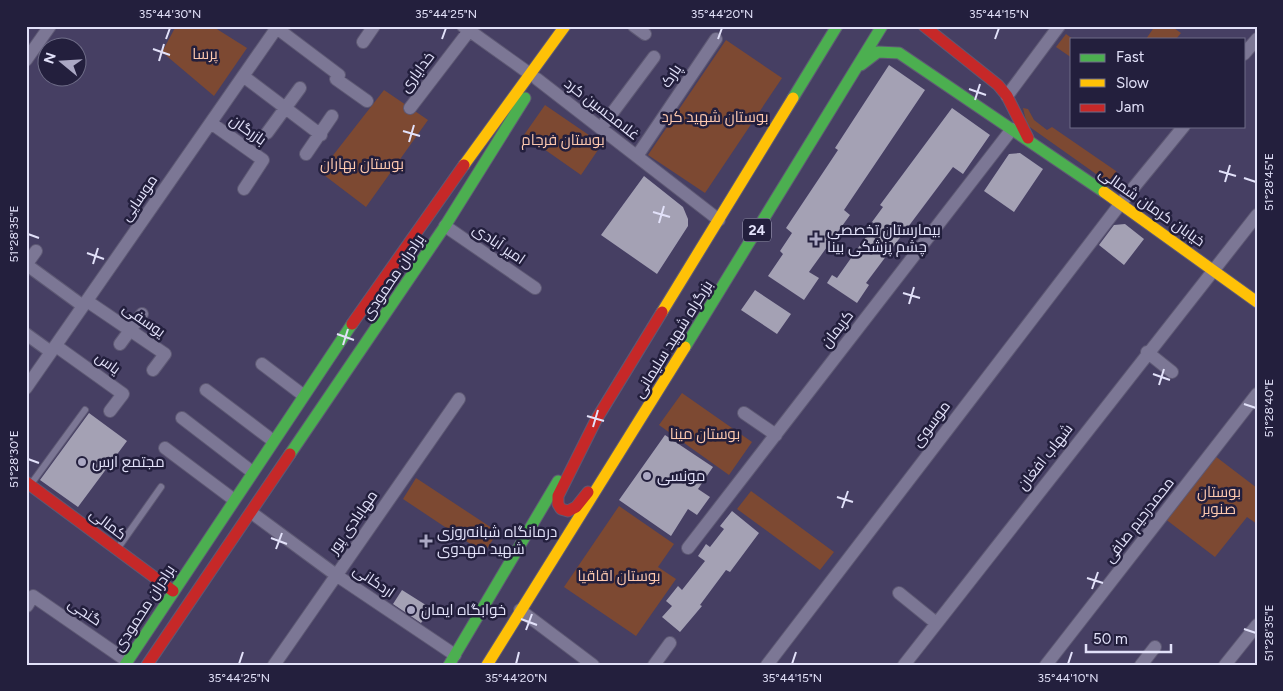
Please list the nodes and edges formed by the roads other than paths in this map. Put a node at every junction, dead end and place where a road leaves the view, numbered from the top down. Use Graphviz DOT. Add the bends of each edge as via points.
graph roads {
  1 [pos="50,26"];
  2 [pos="374,26"];
  3 [pos="565,26"];
  4 [pos="575,26"];
  5 [pos="634,26"];
  6 [pos="837,26"];
  7 [pos="882,26"];
  8 [pos="924,26"];
  9 [pos="1059,26"];
  10 [pos="276,27"];
  11 [pos="466,28"];
  12 [pos="645,34"];
  13 [pos="716,39"];
  14 [pos="1257,39"];
  15 [pos="363,42"];
  16 [pos="1246,52"];
  17 [pos="654,57"];
  18 [pos="26,60"];
  19 [pos="974,66"];
  20 [pos="855,70"];
  21 [pos="243,76"];
  22 [pos="533,76"];
  23 [pos="300,88"];
  24 [pos="962,95"];
  25 [pos="1007,96"];
  26 [pos="367,101"];
  27 [pos="285,108"];
  28 [pos="410,108"];
  29 [pos="332,116"];
  30 [pos="211,123"];
  31 [pos="601,128"];
  32 [pos="1182,128"];
  33 [pos="1012,129"];
  34 [pos="267,133"];
  35 [pos="321,135"];
  36 [pos="1028,139"];
  37 [pos="306,154"];
  38 [pos="637,156"];
  39 [pos="244,189"];
  40 [pos="1121,203"];
  41 [pos="1257,215"];
  42 [pos="719,220"];
  43 [pos="445,226"];
  44 [pos="36,251"];
  45 [pos="26,265"];
  46 [pos="1213,268"];
  47 [pos="535,288"];
  48 [pos="1257,302"];
  49 [pos="85,303"];
  50 [pos="142,314"];
  51 [pos="130,330"];
  52 [pos="26,334"];
  53 [pos="120,344"];
  54 [pos="54,349"];
  55 [pos="1147,352"];
  56 [pos="262,364"];
  57 [pos="153,370"];
  58 [pos="1172,372"];
  59 [pos="28,382"];
  60 [pos="206,390"];
  61 [pos="1257,394"];
  62 [pos="303,395"];
  63 [pos="459,399"];
  64 [pos="85,410"];
  65 [pos="110,412"];
  66 [pos="744,413"];
  67 [pos="182,418"];
  68 [pos="596,420"];
  69 [pos="633,433"];
  70 [pos="776,435"];
  71 [pos="272,440"];
  72 [pos="165,448"];
  73 [pos="251,471"];
  74 [pos="28,483"];
  75 [pos="161,487"];
  76 [pos="233,499"];
  77 [pos="252,513"];
  78 [pos="688,548"];
  79 [pos="117,549"];
  80 [pos="151,575"];
  81 [pos="336,575"];
  82 [pos="492,590"];
  83 [pos="173,591"];
  84 [pos="899,593"];
  85 [pos="27,606"];
  86 [pos="523,606"];
  87 [pos="152,622"];
  88 [pos="936,623"];
  89 [pos="1257,625"];
  90 [pos="670,643"];
  91 [pos="1155,647"];
  92 [pos="452,660"];
  93 [pos="126,663"];
  94 [pos="147,665"];
  95 [pos="274,665"];
  96 [pos="487,665"];
  97 [pos="594,665"];
  98 [pos="654,665"];
  99 [pos="767,665"];
  100 [pos="904,665"];
  101 [pos="1046,665"];
  102 [pos="1141,665"];
  103 [pos="1225,665"];
  1 -- 18 [label="street"];
  2 -- 15 [label="street"];
  3 -- 22 [label="main road"];
  4 -- 22 [label="main road, برادران محمودی"];
  5 -- 12 [label="street"];
  6 -- 42 [label="main road, 24"];
  7 -- 20 [label="main road, بزرگراه شهید سلیمانی / 24"];
  8 -- 19 [label="main road"];
  9 -- 25 [label="street"];
  10 -- 21 [label="street, موسایی"];
  10 -- 26 [label="street" via="339,75 336,80"];
  11 -- 22 [label="street, غلامحسین کرد"];
  11 -- 28 [label="street, خدایاری"];
  13 -- 38 [label="street, پارک"];
  14 -- 16 [label="street"];
  17 -- 31 [label="street"];
  19 -- 24 [label="main road" via="957,70 954,82"];
  19 -- 25 [label="main road"];
  20 -- 24 [label="main road, خیابان کرمان شمالی" via="874,53 886,50 899,53"];
  20 -- 69 [label="main road, بزرگراه شهید سلیمانی / 24"];
  21 -- 27 [label="street"];
  21 -- 30 [label="street, موسایی"];
  22 -- 31 [label="street, غلامحسین کرد"];
  22 -- 43 [label="main road, برادران محمودی"];
  22 -- 62 [label="main road, برادران محمودی" via="428,215"];
  23 -- 27 [label="street"];
  24 -- 33 [label="main road, خیابان کرمان شمالی"];
  25 -- 36 [label="main road"];
  27 -- 34 [label="street"];
  27 -- 35 [label="street"];
  29 -- 35 [label="street"];
  30 -- 39 [label="street, بازرگان" via="263,160"];
  30 -- 49 [label="street, موسایی"];
  31 -- 38 [label="street, غلامحسین کرد"];
  32 -- 40 [label="street, موسوی"];
  33 -- 36 [label="main road, خیابان کرمان شمالی"];
  33 -- 70 [label="street, کریمان"];
  35 -- 37 [label="street"];
  36 -- 40 [label="main road, خیابان کرمان شمالی"];
  38 -- 42 [label="street, غلامحسین کرد"];
  40 -- 46 [label="main road, خیابان کرمان شمالی"];
  40 -- 99 [label="street, موسوی"];
  41 -- 46 [label="street, شهاب افغان"];
  42 -- 68 [label="main road, 24"];
  43 -- 47 [label="street, امیر آبادی"];
  43 -- 77 [label="main road, برادران محمودی"];
  44 -- 45 [label="street"];
  45 -- 49 [label="street, یوسفی"];
  46 -- 48 [label="main road, خیابان کرمان شمالی"];
  46 -- 55 [label="street, شهاب افغان"];
  49 -- 51 [label="street, یوسفی"];
  49 -- 54 [label="street, موسایی"];
  50 -- 51 [label="street"];
  51 -- 53 [label="street"];
  51 -- 57 [label="street, یوسفی" via="168,350"];
  52 -- 54 [label="street"];
  54 -- 59 [label="street, موسایی"];
  54 -- 65 [label="street, یاس" via="123,394"];
  55 -- 58 [label="street"];
  55 -- 88 [label="street, شهاب افغان"];
  56 -- 62 [label="street"];
  60 -- 71 [label="street"];
  61 -- 101 [label="street, محمدرحیم صافی"];
  62 -- 71 [label="main road, برادران محمودی"];
  63 -- 81 [label="street, مهابادی پور"];
  64 -- 74 [label="lane"];
  66 -- 70 [label="street"];
  67 -- 73 [label="street"];
  68 -- 69 [label="main road" via="558,496 561,509 568,511 576,507"];
  68 -- 82 [label="main road, 24"];
  69 -- 86 [label="main road, بزرگراه شهید سلیمانی / 24"];
  70 -- 78 [label="street, کریمان"];
  71 -- 73 [label="main road, برادران محمودی"];
  72 -- 76 [label="street"];
  73 -- 76 [label="main road, برادران محمودی"];
  74 -- 79 [label="main road, کمالی"];
  75 -- 79 [label="lane"];
  76 -- 77 [label="main road"];
  76 -- 83 [label="main road, برادران محمودی"];
  77 -- 81 [label="street, اردکانی"];
  77 -- 94 [label="main road, برادران محمودی"];
  79 -- 80 [label="main road, کمالی"];
  80 -- 83 [label="main road, کمالی"];
  80 -- 87 [label="main road" via="158,594"];
  81 -- 92 [label="street, اردکانی"];
  81 -- 95 [label="street, مهابادی پور"];
  82 -- 86 [label="main road" via="535,538 546,538 552,545 552,556"];
  82 -- 92 [label="main road, 24"];
  83 -- 87 [label="main road, برادران محمودی"];
  84 -- 88 [label="street"];
  85 -- 93 [label="street, گنجی" via="33,596"];
  86 -- 96 [label="main road, بزرگراه شهید سلیمانی / 24"];
  86 -- 97 [label="street"];
  87 -- 93 [label="main road, برادران محمودی"];
  88 -- 100 [label="street, شهاب افغان"];
  89 -- 103 [label="street"];
  90 -- 98 [label="street"];
  91 -- 102 [label="street"];
}
